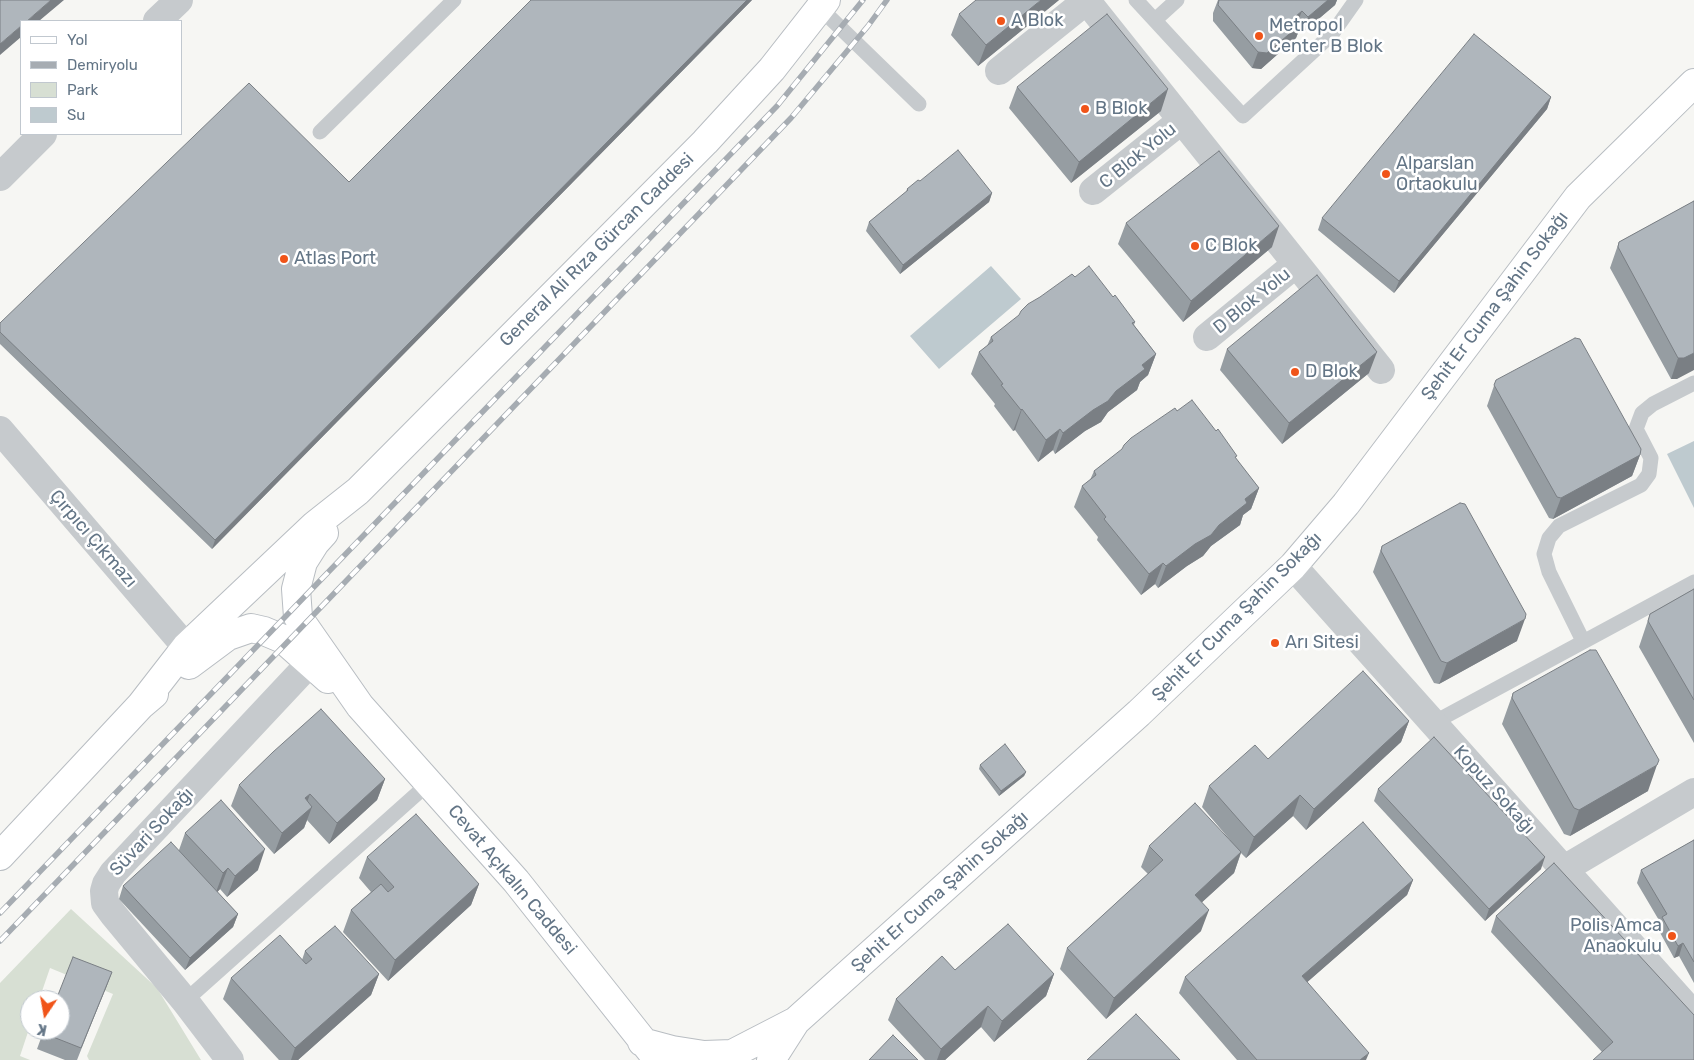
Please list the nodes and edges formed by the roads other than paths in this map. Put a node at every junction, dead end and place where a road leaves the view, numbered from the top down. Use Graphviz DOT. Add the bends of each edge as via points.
graph roads {
  1 [pos="179,0"];
  2 [pos="454,0"];
  3 [pos="1086,0"];
  4 [pos="1136,0"];
  5 [pos="1177,0"];
  6 [pos="1356,0"];
  7 [pos="823,4"];
  8 [pos="158,20"];
  9 [pos="1155,20"];
  10 [pos="999,71"];
  11 [pos="1694,83"];
  12 [pos="919,104"];
  13 [pos="1182,120"];
  14 [pos="320,132"];
  15 [pos="43,135"];
  16 [pos="0,177"];
  17 [pos="1093,191"];
  18 [pos="1296,264"];
  19 [pos="1207,337"];
  20 [pos="1381,370"];
  21 [pos="1694,383"];
  22 [pos="0,430"];
  23 [pos="358,491"];
  24 [pos="1293,566"];
  25 [pos="1694,582"];
  26 [pos="1583,641"];
  27 [pos="186,647"];
  28 [pos="309,664"];
  29 [pos="141,706"];
  30 [pos="360,706"];
  31 [pos="1433,723"];
  32 [pos="429,782"];
  33 [pos="1694,792"];
  34 [pos="0,856"];
  35 [pos="1564,869"];
  36 [pos="185,1001"];
  37 [pos="1694,1015"];
  38 [pos="796,1021"];
  39 [pos="650,1051"];
  40 [pos="230,1060"];
  41 [pos="771,1060"];
  1 -- 8 [label="street"];
  2 -- 14 [label="lane"];
  3 -- 10 [label="street"];
  3 -- 13 [label="street"];
  4 -- 9 [label="lane"];
  5 -- 9 [label="lane"];
  6 -- 9 [label="lane" via="1332,34 1244,116"];
  7 -- 12 [label="lane"];
  7 -- 23 [label="main road, General Ali Rıza Gürcan Caddesi" via="772,69 705,142"];
  11 -- 24 [label="main road, Şehit Er Cuma Şahin Sokağı" via="1578,197 1346,504"];
  13 -- 17 [label="street, C Blok Yolu"];
  13 -- 18 [label="street"];
  15 -- 16 [label="street"];
  18 -- 19 [label="street, D Blok Yolu"];
  18 -- 20 [label="street"];
  21 -- 26 [label="lane" via="1642,413 1636,429 1651,458 1649,474 1641,485 1559,526 1549,538 1544,554 1549,572"];
  22 -- 27 [label="street, Çırpıcı Çıkmazı"];
  23 -- 27 [label="main road" via="315,525"];
  23 -- 30 [label="main road" via="315,543 303,562 296,589 298,617"];
  24 -- 31 [label="street, Kopuz Sokağı"];
  24 -- 38 [label="main road, Şehit Er Cuma Şahin Sokağı" via="1139,713"];
  25 -- 26 [label="lane"];
  26 -- 31 [label="lane"];
  27 -- 29 [label="main road"];
  28 -- 29 [label="main road" via="283,639 251,628 228,636 202,654"];
  28 -- 30 [label="main road"];
  28 -- 36 [label="street, Süvari Sokağı" via="106,884 104,897 109,908"];
  29 -- 34 [label="main road"];
  30 -- 32 [label="main road, Cevat Açıkalın Caddesi"];
  31 -- 35 [label="street, Kopuz Sokağı"];
  32 -- 36 [label="lane"];
  32 -- 39 [label="main road, Cevat Açıkalın Caddesi" via="516,881"];
  33 -- 35 [label="street"];
  35 -- 37 [label="street, Kopuz Sokağı"];
  36 -- 40 [label="street, Süvari Sokağı"];
  38 -- 39 [label="main road" via="732,1054"];
  38 -- 41 [label="main road, Şehit Er Cuma Şahin Sokağı"];
}
